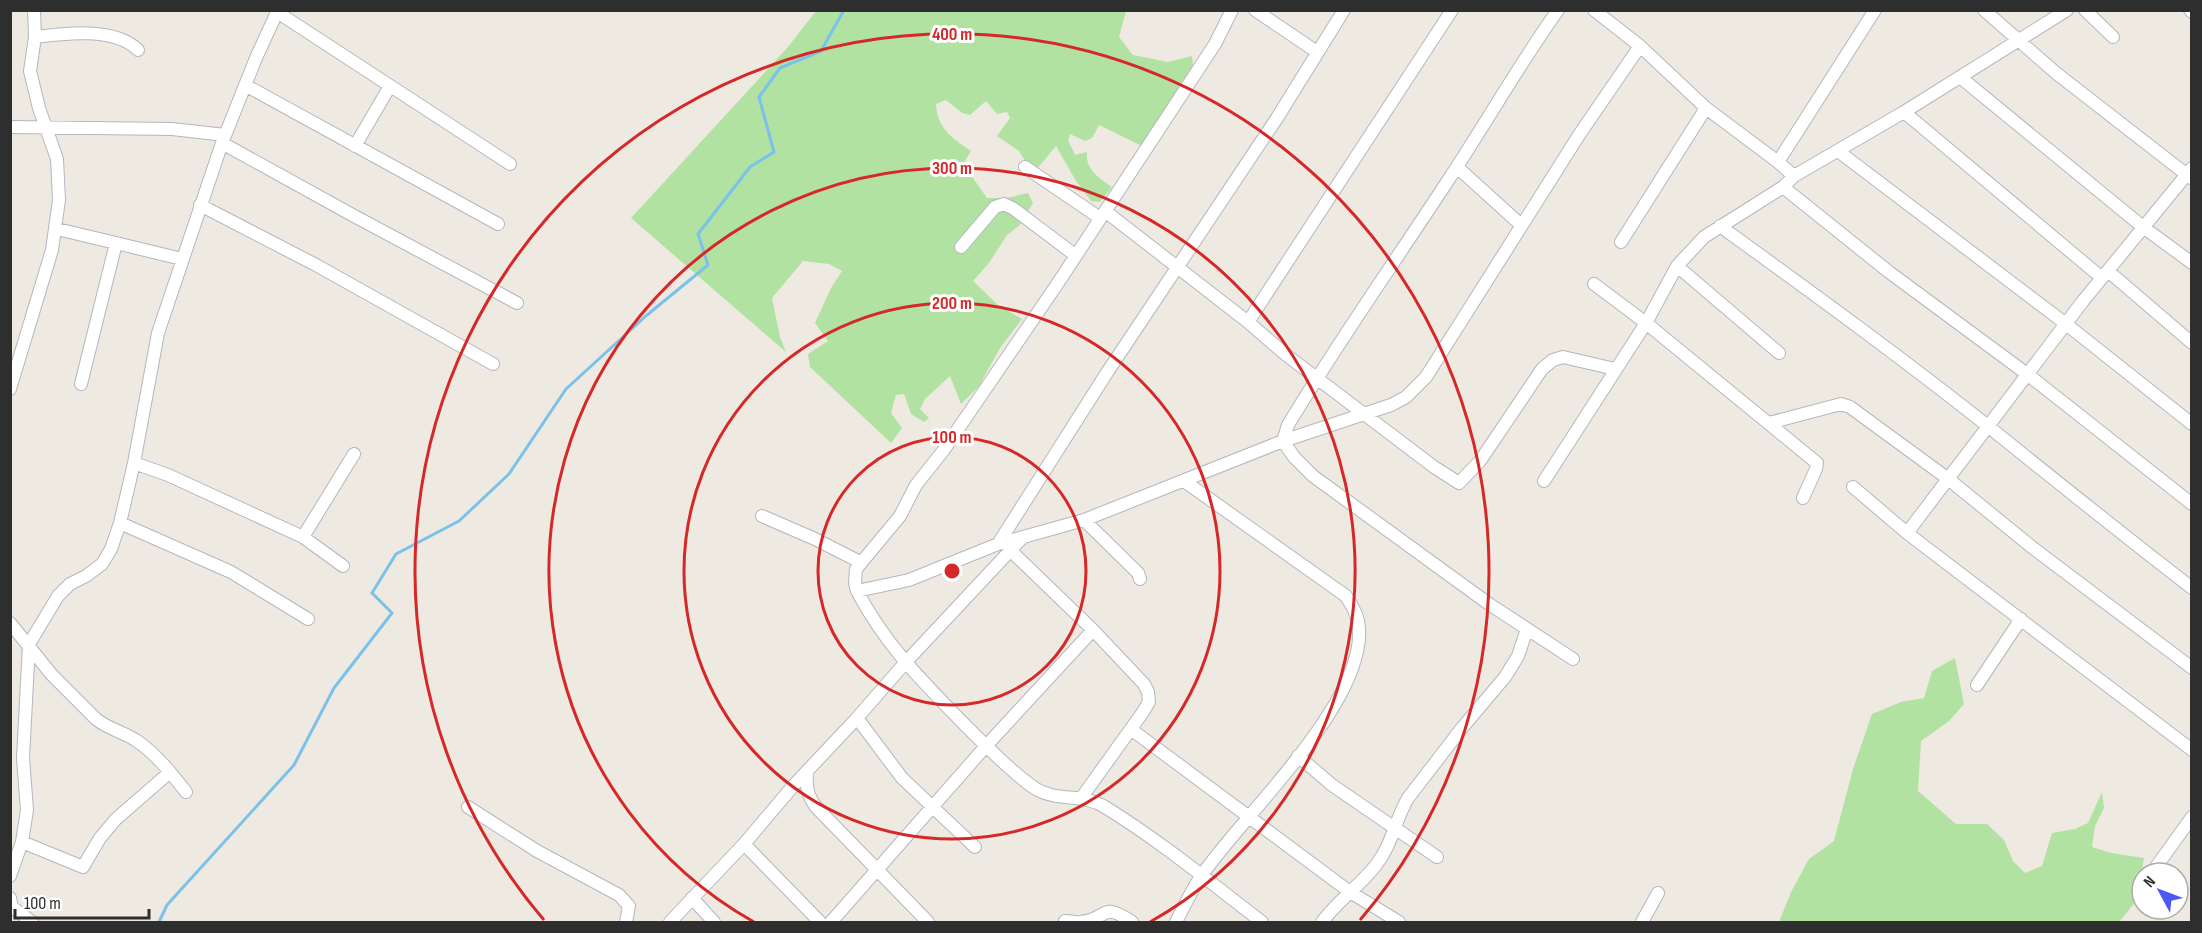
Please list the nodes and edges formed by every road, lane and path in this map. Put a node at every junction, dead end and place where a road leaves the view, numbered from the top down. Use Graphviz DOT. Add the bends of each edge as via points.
graph roads {
  1 [pos="34,10"];
  2 [pos="1232,10"];
  3 [pos="1255,10"];
  4 [pos="1344,10"];
  5 [pos="1452,10"];
  6 [pos="1558,10"];
  7 [pos="1594,10"];
  8 [pos="1875,10"];
  9 [pos="1984,10"];
  10 [pos="2067,10"];
  11 [pos="2085,10"];
  12 [pos="278,11"];
  13 [pos="35,37"];
  14 [pos="2113,37"];
  15 [pos="2019,40"];
  16 [pos="1640,46"];
  17 [pos="138,50"];
  18 [pos="1317,52"];
  19 [pos="1960,77"];
  20 [pos="245,85"];
  21 [pos="390,86"];
  22 [pos="1706,108"];
  23 [pos="1904,112"];
  24 [pos="10,128"];
  25 [pos="47,128"];
  26 [pos="223,139"];
  27 [pos="355,146"];
  28 [pos="1838,151"];
  29 [pos="1778,162"];
  30 [pos="510,164"];
  31 [pos="1025,167"];
  32 [pos="1457,167"];
  33 [pos="2190,174"];
  34 [pos="1794,176"];
  35 [pos="1783,187"];
  36 [pos="200,205"];
  37 [pos="1102,214"];
  38 [pos="498,225"];
  39 [pos="1521,225"];
  40 [pos="1720,226"];
  41 [pos="2144,227"];
  42 [pos="57,229"];
  43 [pos="1621,242"];
  44 [pos="116,243"];
  45 [pos="961,247"];
  46 [pos="1075,255"];
  47 [pos="182,259"];
  48 [pos="2192,263"];
  49 [pos="1178,266"];
  50 [pos="1677,266"];
  51 [pos="2105,275"];
  52 [pos="1594,284"];
  53 [pos="517,303"];
  54 [pos="1248,322"];
  55 [pos="1646,323"];
  56 [pos="2066,324"];
  57 [pos="2192,343"];
  58 [pos="1779,353"];
  59 [pos="493,364"];
  60 [pos="1615,369"];
  61 [pos="2027,375"];
  62 [pos="1317,379"];
  63 [pos="81,384"];
  64 [pos="10,389"];
  65 [pos="1363,413"];
  66 [pos="1769,423"];
  67 [pos="2192,424"];
  68 [pos="1988,426"];
  69 [pos="1283,441"];
  70 [pos="354,454"];
  71 [pos="134,463"];
  72 [pos="1947,478"];
  73 [pos="1544,481"];
  74 [pos="1184,482"];
  75 [pos="1854,487"];
  76 [pos="1803,498"];
  77 [pos="2192,504"];
  78 [pos="762,516"];
  79 [pos="1084,520"];
  80 [pos="120,523"];
  81 [pos="1907,532"];
  82 [pos="303,537"];
  83 [pos="1023,537"];
  84 [pos="998,544"];
  85 [pos="1010,550"];
  86 [pos="860,562"];
  87 [pos="343,566"];
  88 [pos="1140,579"];
  89 [pos="2192,588"];
  90 [pos="857,591"];
  91 [pos="308,619"];
  92 [pos="2021,619"];
  93 [pos="10,622"];
  94 [pos="1527,628"];
  95 [pos="1093,630"];
  96 [pos="29,645"];
  97 [pos="1573,659"];
  98 [pos="905,663"];
  99 [pos="2192,668"];
  100 [pos="1977,685"];
  101 [pos="858,718"];
  102 [pos="1132,730"];
  103 [pos="986,746"];
  104 [pos="2192,750"];
  105 [pos="1298,756"];
  106 [pos="170,772"];
  107 [pos="807,772"];
  108 [pos="186,792"];
  109 [pos="1082,797"];
  110 [pos="468,807"];
  111 [pos="932,807"];
  112 [pos="1400,811"];
  113 [pos="1250,816"];
  114 [pos="2192,817"];
  115 [pos="1381,818"];
  116 [pos="1395,830"];
  117 [pos="22,842"];
  118 [pos="744,844"];
  119 [pos="975,847"];
  120 [pos="1437,857"];
  121 [pos="2160,861"];
  122 [pos="878,871"];
  123 [pos="1202,875"];
  124 [pos="10,876"];
  125 [pos="1350,892"];
  126 [pos="1658,893"];
  127 [pos="10,898"];
  128 [pos="692,898"];
  129 [pos="32,922"];
  130 [pos="626,922"];
  131 [pos="670,922"];
  132 [pos="714,922"];
  133 [pos="820,922"];
  134 [pos="831,922"];
  135 [pos="928,922"];
  136 [pos="1073,922"];
  137 [pos="1132,922"];
  138 [pos="1176,922"];
  139 [pos="1262,922"];
  140 [pos="1322,922"];
  141 [pos="1399,922"];
  142 [pos="1642,922"];
  1 -- 13 [label="street"];
  2 -- 37 [label="street" via="1215,44"];
  3 -- 18 [label="street"];
  4 -- 18 [label="street"];
  5 -- 54 [label="street"];
  6 -- 32 [label="street"];
  7 -- 16 [label="street"];
  8 -- 29 [label="street"];
  9 -- 15 [label="street"];
  10 -- 15 [label="street"];
  11 -- 14 [label="street"];
  12 -- 20 [label="street"];
  12 -- 21 [label="street"];
  13 -- 17 [label="street" via="111,36"];
  13 -- 25 [label="street" via="32,88"];
  15 -- 19 [label="street"];
  15 -- 33 [label="street" via="2056,73"];
  16 -- 22 [label="street"];
  16 -- 39 [label="street"];
  18 -- 49 [label="street"];
  19 -- 23 [label="street"];
  19 -- 41 [label="street"];
  20 -- 26 [label="street"];
  20 -- 27 [label="street"];
  21 -- 27 [label="street"];
  21 -- 30 [label="street"];
  22 -- 29 [label="street"];
  22 -- 43 [label="street"];
  23 -- 28 [label="street"];
  23 -- 51 [label="street"];
  24 -- 25 [label="street"];
  25 -- 26 [label="street" via="172,129"];
  25 -- 42 [label="street" via="57,159"];
  26 -- 36 [label="street"];
  26 -- 53 [label="street" via="356,217"];
  27 -- 38 [label="street"];
  28 -- 34 [label="street"];
  28 -- 56 [label="street"];
  29 -- 34 [label="street"];
  31 -- 37 [label="street"];
  32 -- 39 [label="street"];
  32 -- 62 [label="street"];
  33 -- 41 [label="street"];
  34 -- 35 [label="street"];
  35 -- 40 [label="street"];
  35 -- 61 [label="street"];
  36 -- 47 [label="street"];
  36 -- 59 [label="street"];
  37 -- 46 [label="street"];
  37 -- 49 [label="street"];
  39 -- 65 [label="street" via="1426,377 1406,397"];
  40 -- 50 [label="street"];
  40 -- 68 [label="street"];
  41 -- 48 [label="street"];
  41 -- 51 [label="street"];
  42 -- 44 [label="street"];
  42 -- 64 [label="street"];
  44 -- 47 [label="street"];
  44 -- 63 [label="street"];
  45 -- 46 [label="street" via="995,207 1004,204"];
  46 -- 86 [label="street" via="984,392 924,473 900,516"];
  47 -- 71 [label="street" via="154,348"];
  49 -- 54 [label="street"];
  49 -- 84 [label="street"];
  50 -- 55 [label="street"];
  50 -- 58 [label="street"];
  51 -- 56 [label="street"];
  51 -- 57 [label="street"];
  52 -- 55 [label="street"];
  54 -- 62 [label="street"];
  55 -- 60 [label="street"];
  55 -- 66 [label="street"];
  56 -- 61 [label="street"];
  56 -- 67 [label="street"];
  60 -- 65 [label="street" via="1563,357 1553,360 1542,369 1480,461 1459,483"];
  60 -- 73 [label="street"];
  61 -- 68 [label="street"];
  61 -- 77 [label="street"];
  62 -- 65 [label="street"];
  62 -- 69 [label="street" via="1288,425"];
  65 -- 69 [label="street"];
  66 -- 72 [label="street" via="1841,404"];
  66 -- 76 [label="street" via="1816,463"];
  68 -- 72 [label="street"];
  68 -- 89 [label="street"];
  69 -- 74 [label="street"];
  69 -- 94 [label="street" via="1313,476"];
  70 -- 82 [label="street"];
  71 -- 80 [label="street"];
  71 -- 82 [label="street"];
  72 -- 81 [label="street"];
  72 -- 99 [label="street"];
  74 -- 79 [label="street"];
  74 -- 105 [label="street" via="1346,596 1355,610 1359,623 1354,664 1339,701"];
  75 -- 81 [label="street"];
  78 -- 86 [label="street"];
  79 -- 83 [label="street"];
  79 -- 88 [label="street"];
  80 -- 91 [label="street" via="231,572"];
  80 -- 96 [label="street" via="102,564 58,596"];
  81 -- 92 [label="street"];
  82 -- 87 [label="street"];
  83 -- 84 [label="street"];
  83 -- 85 [label="street"];
  84 -- 90 [label="street" via="928,573"];
  85 -- 95 [label="street"];
  85 -- 98 [label="street"];
  86 -- 90 [label="street" via="855,575"];
  90 -- 98 [label="street"];
  92 -- 100 [label="street"];
  92 -- 104 [label="street"];
  93 -- 96 [label="street"];
  94 -- 97 [label="street"];
  94 -- 112 [label="street" via="1518,656 1505,677"];
  95 -- 102 [label="street" via="1148,692 1149,702"];
  95 -- 103 [label="street"];
  96 -- 106 [label="street" via="52,675 96,719 136,740"];
  96 -- 117 [label="street" via="23,758 27,810"];
  98 -- 101 [label="street"];
  98 -- 103 [label="street"];
  101 -- 107 [label="street"];
  101 -- 111 [label="street" via="902,778"];
  102 -- 109 [label="street"];
  102 -- 113 [label="street"];
  103 -- 109 [label="street" via="1035,788 1057,797"];
  103 -- 111 [label="street"];
  105 -- 113 [label="street"];
  105 -- 115 [label="street" via="1332,786"];
  106 -- 108 [label="street"];
  106 -- 117 [label="street" via="116,819 83,867"];
  107 -- 118 [label="street"];
  107 -- 122 [label="street" via="810,798"];
  109 -- 123 [label="street" via="1103,806"];
  110 -- 130 [label="street" via="625,900 629,906"];
  111 -- 119 [label="street"];
  111 -- 122 [label="street"];
  112 -- 115 [label="street"];
  112 -- 116 [label="street"];
  113 -- 123 [label="street"];
  113 -- 125 [label="street"];
  114 -- 121 [label="street"];
  115 -- 116 [label="street"];
  116 -- 120 [label="street"];
  116 -- 125 [label="street" via="1377,864"];
  117 -- 124 [label="street"];
  118 -- 128 [label="street"];
  118 -- 133 [label="street"];
  122 -- 134 [label="street"];
  122 -- 135 [label="street"];
  123 -- 138 [label="street"];
  123 -- 139 [label="street"];
  125 -- 140 [label="street"];
  125 -- 141 [label="street"];
  126 -- 142 [label="street"];
  127 -- 129 [label="street" via="12,907"];
  128 -- 131 [label="street"];
  128 -- 132 [label="street"];
  136 -- 137 [label="street" via="1091,920 1109,911"];
}
